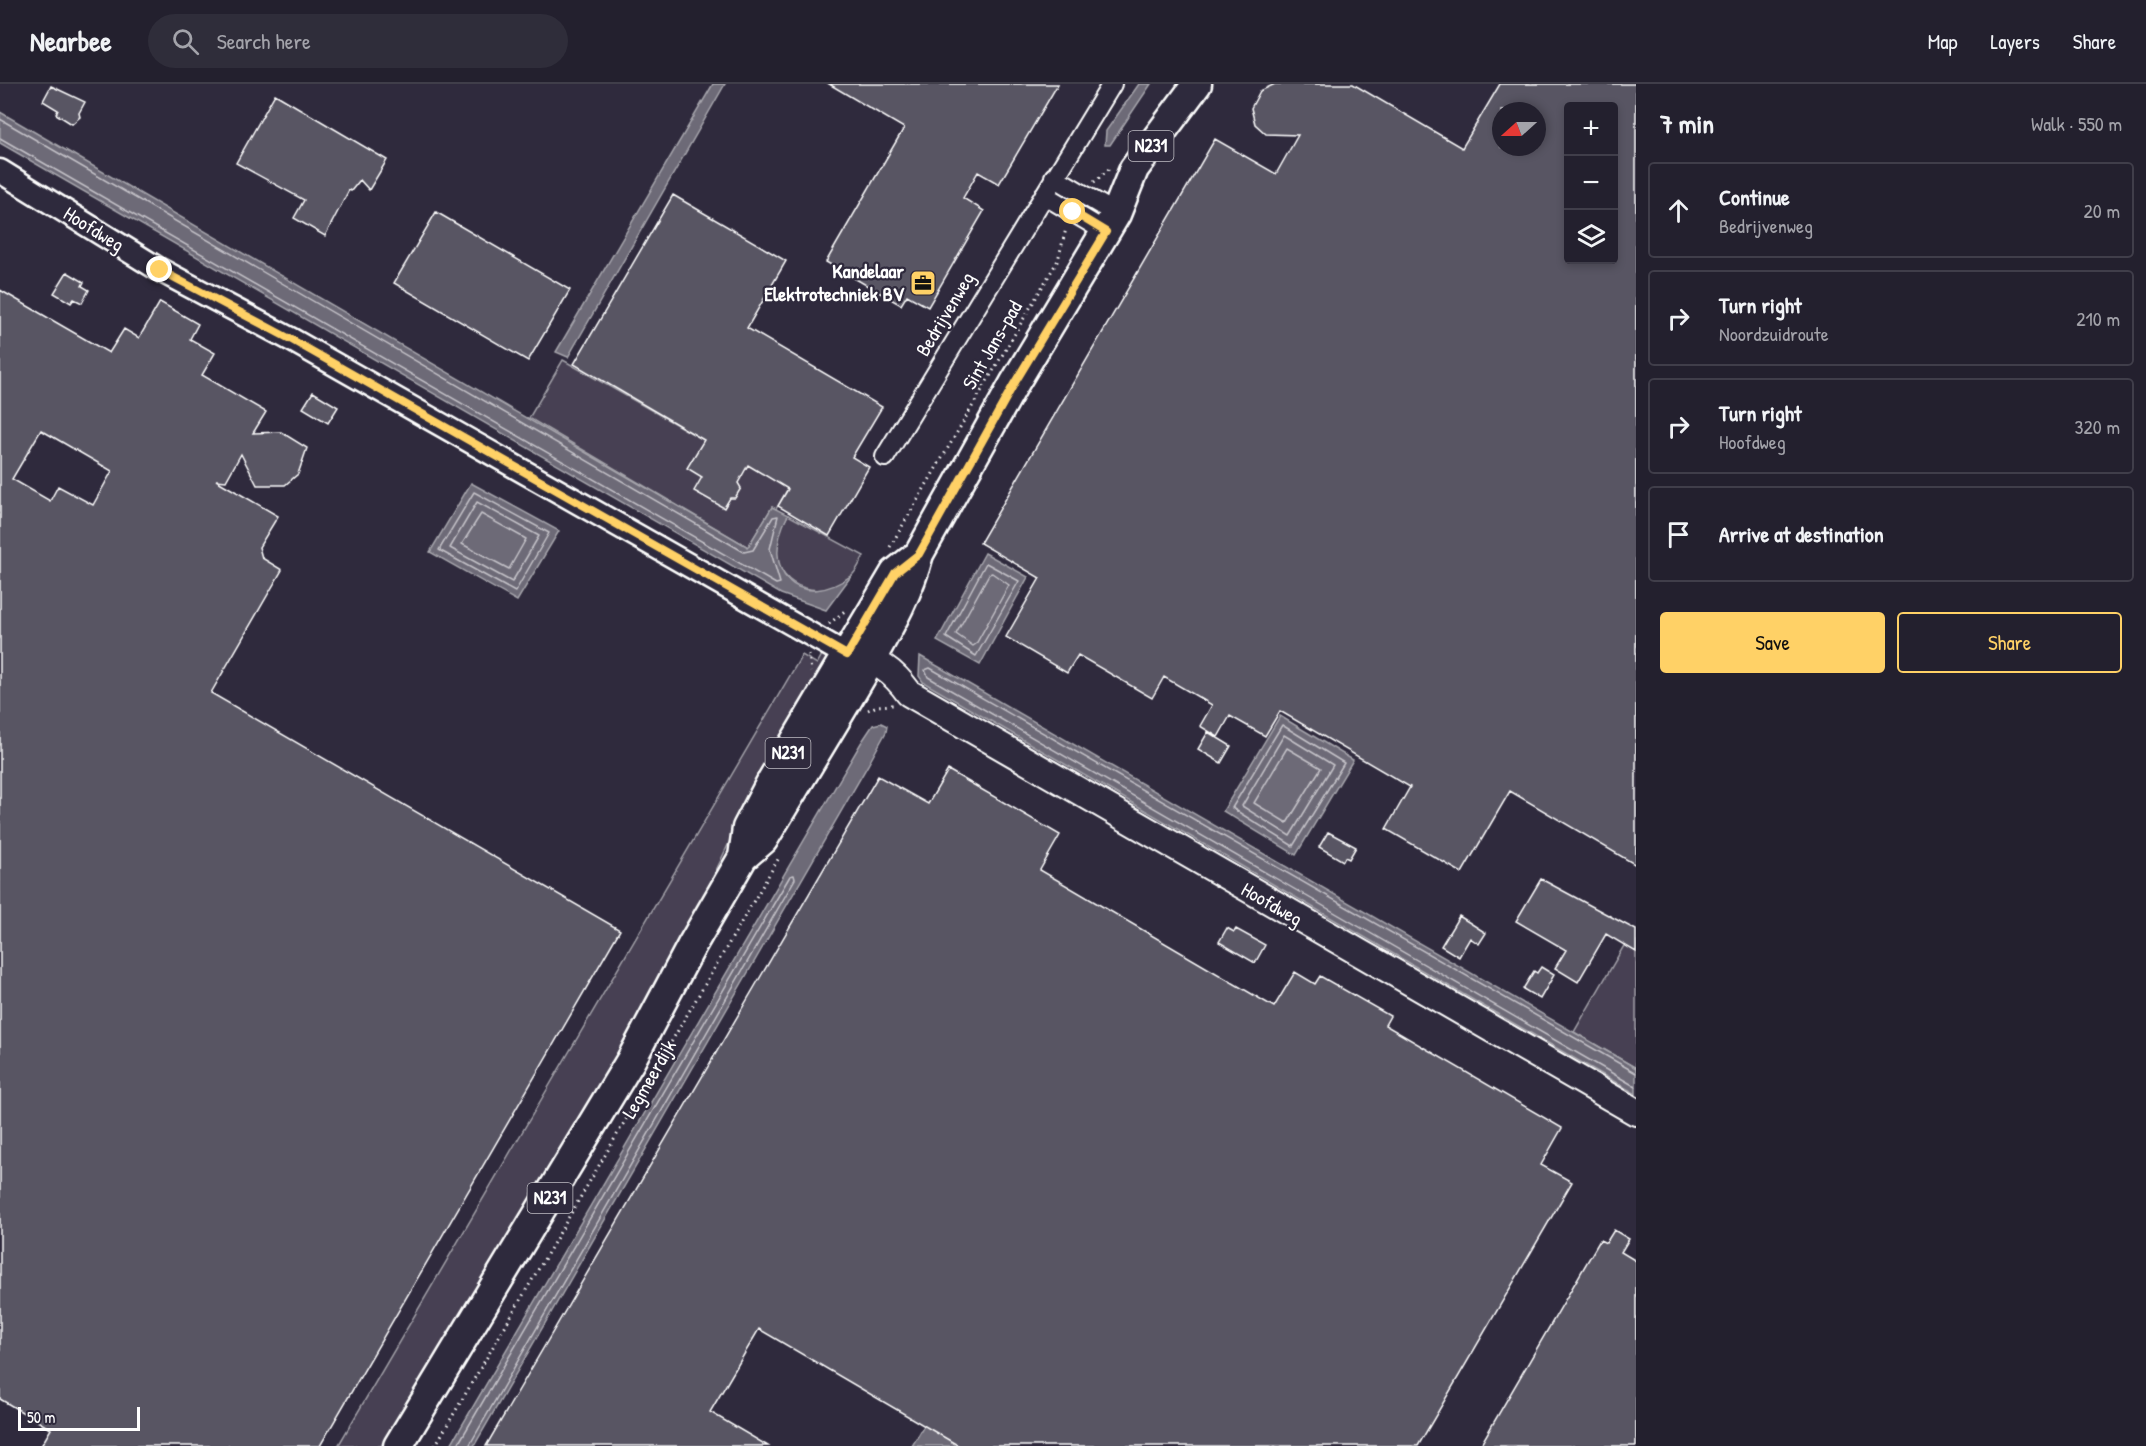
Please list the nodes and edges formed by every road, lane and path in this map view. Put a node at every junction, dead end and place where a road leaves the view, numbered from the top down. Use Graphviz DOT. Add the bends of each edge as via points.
graph roads {
  1 [pos="1112,84"];
  2 [pos="1197,84"];
  3 [pos="1216,84"];
  4 [pos="1117,163"];
  5 [pos="0,171"];
  6 [pos="1054,177"];
  7 [pos="1044,195"];
  8 [pos="1083,196"];
  9 [pos="1073,212"];
  10 [pos="1111,223"];
  11 [pos="885,457"];
  12 [pos="884,557"];
  13 [pos="851,606"];
  14 [pos="830,623"];
  15 [pos="860,663"];
  16 [pos="785,846"];
  17 [pos="1636,1112"];
  18 [pos="398,1446"];
  19 [pos="435,1446"];
  1 -- 6 [label="street, Bedrijvenweg"];
  2 -- 10 [label="main road, N231" via="1134,170"];
  3 -- 10 [label="main road, N231"];
  4 -- 8 [label="path"];
  5 -- 15 [label="street, Hoofdweg" via="160,270 292,340"];
  6 -- 7 [label="street, Bedrijvenweg"];
  6 -- 8 [label="street"];
  7 -- 9 [label="street"];
  7 -- 11 [label="street, Bedrijvenweg"];
  8 -- 10 [label="street"];
  9 -- 10 [label="street"];
  9 -- 12 [label="path, Sint Jans-pad" via="1058,260"];
  10 -- 15 [label="main road, N231" via="1014,384 919,554 895,573"];
  13 -- 14 [label="path"];
  15 -- 17 [label="main road, Hoofdweg" via="895,693 909,693"];
  15 -- 18 [label="main road, Legmeerdijk / N231" via="772,780 747,828 743,857 632,1059"];
  16 -- 19 [label="path, Legmeerdijk"];
}
